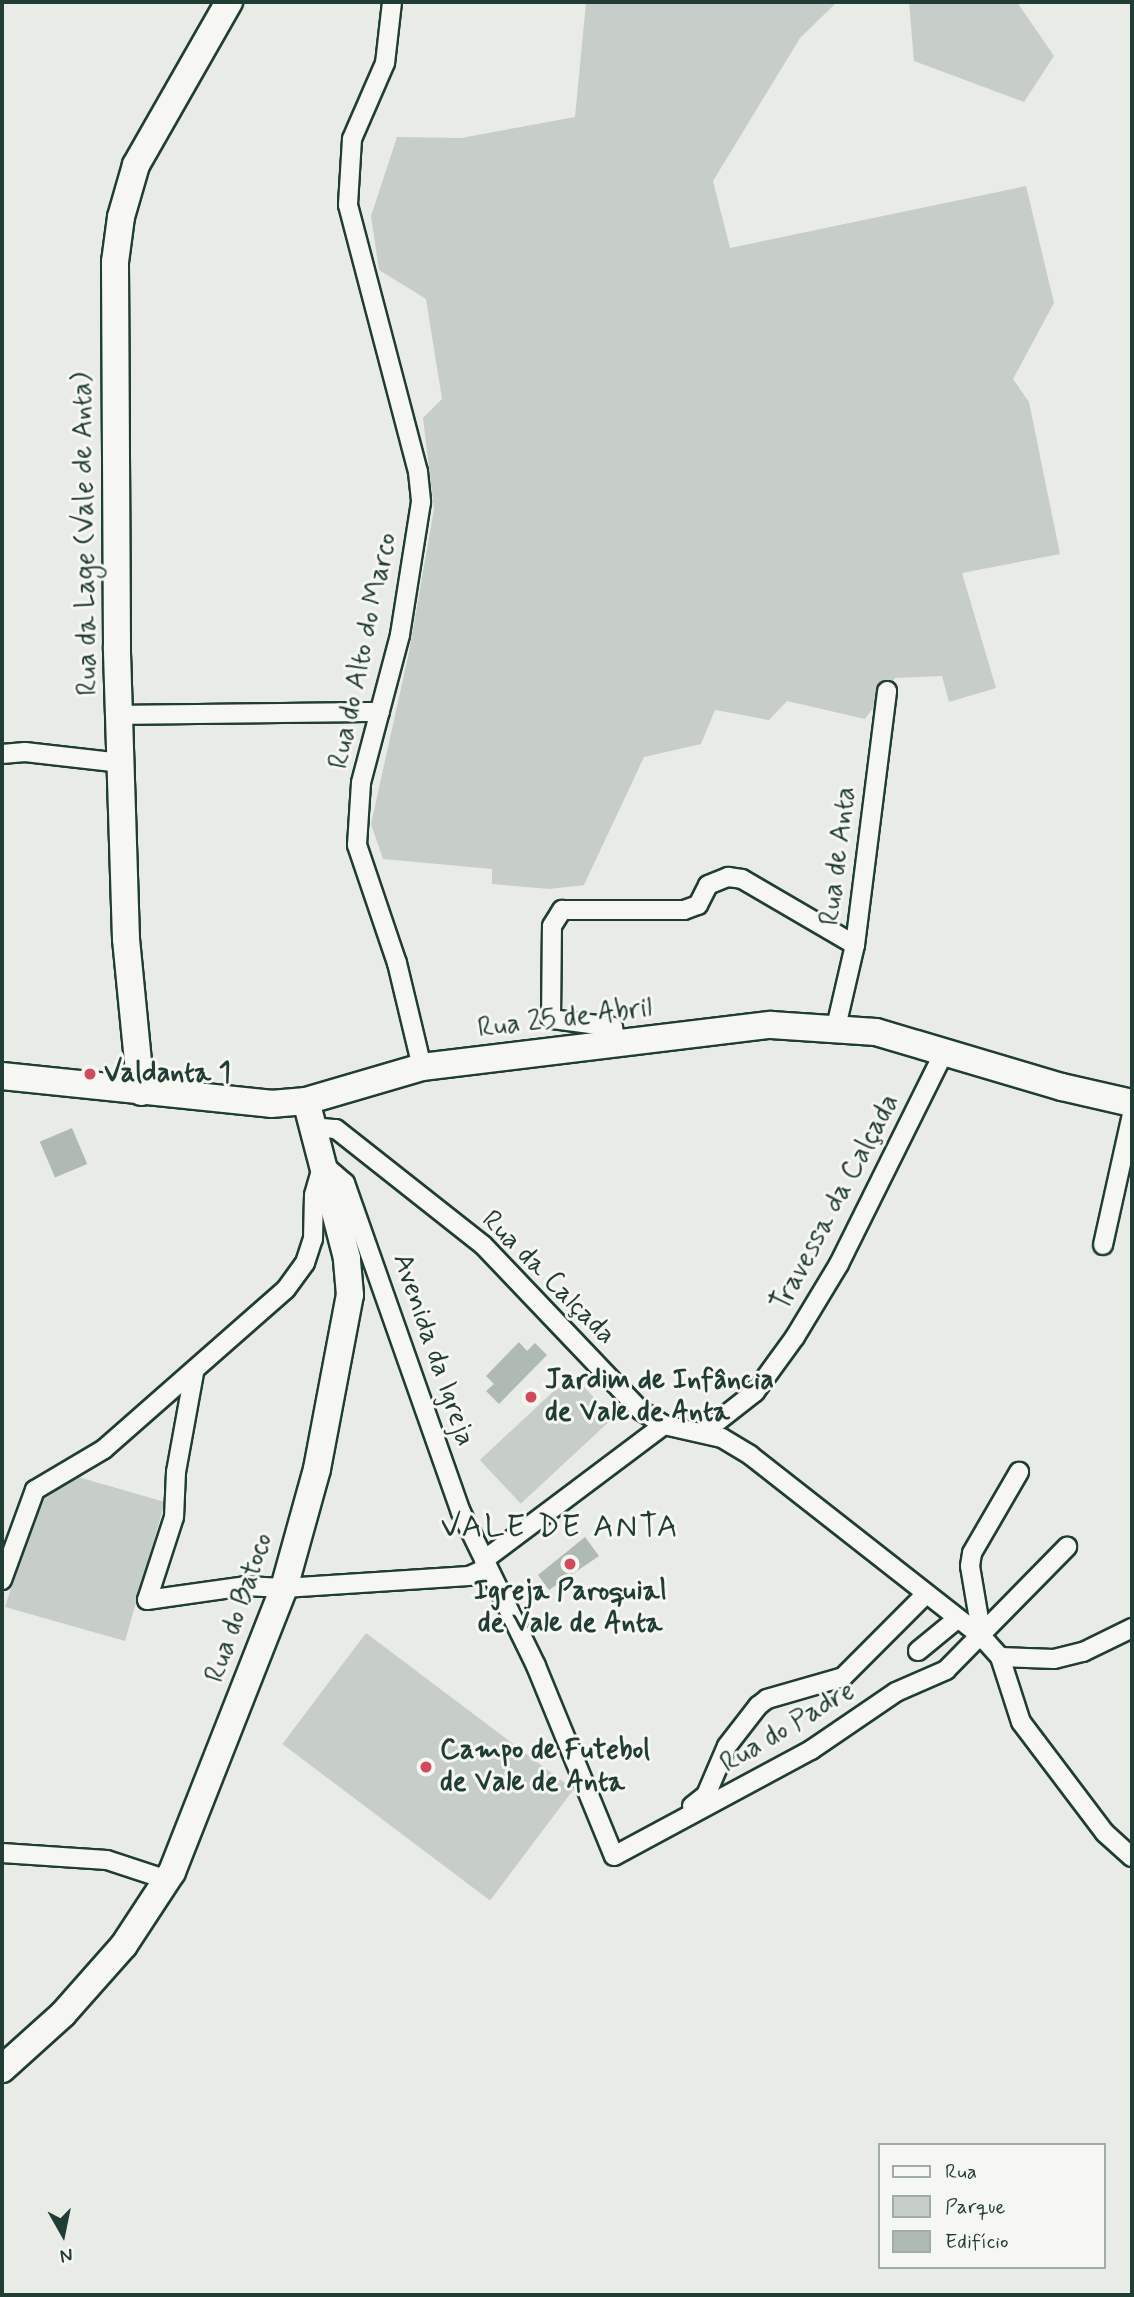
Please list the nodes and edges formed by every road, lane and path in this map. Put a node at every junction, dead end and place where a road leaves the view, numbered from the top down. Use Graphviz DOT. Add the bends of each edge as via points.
graph roads {
  1 [pos="229,2"];
  2 [pos="392,2"];
  3 [pos="887,691"];
  4 [pos="380,712"];
  5 [pos="120,715"];
  6 [pos="2,754"];
  7 [pos="121,763"];
  8 [pos="855,945"];
  9 [pos="836,1027"];
  10 [pos="616,1046"];
  11 [pos="945,1050"];
  12 [pos="422,1067"];
  13 [pos="2,1076"];
  14 [pos="141,1092"];
  15 [pos="306,1101"];
  16 [pos="1132,1103"];
  17 [pos="1132,1114"];
  18 [pos="313,1126"];
  19 [pos="323,1164"];
  20 [pos="1103,1245"];
  21 [pos="194,1373"];
  22 [pos="664,1424"];
  23 [pos="704,1432"];
  24 [pos="1019,1472"];
  25 [pos="1067,1547"];
  26 [pos="486,1564"];
  27 [pos="2,1580"];
  28 [pos="284,1588"];
  29 [pos="925,1595"];
  30 [pos="957,1619"];
  31 [pos="1132,1628"];
  32 [pos="982,1637"];
  33 [pos="918,1651"];
  34 [pos="1000,1657"];
  35 [pos="687,1818"];
  36 [pos="2,1853"];
  37 [pos="614,1856"];
  38 [pos="1132,1857"];
  39 [pos="168,1880"];
  40 [pos="2,2069"];
  1 -- 5 [label="street, Rua da Lage (Vale de Anta)" via="136,165 121,216 115,262"];
  2 -- 4 [label="street, Rua do Alto do Marco" via="385,63 352,139 347,173 356,243 418,472 421,502 400,635"];
  3 -- 8 [label="street, Rua de Anta"];
  4 -- 5 [label="street"];
  4 -- 12 [label="street, Rua do Alto do Marco" via="361,783 357,845 397,963"];
  5 -- 7 [label="street, Rua da Lage (Vale de Anta)"];
  6 -- 7 [label="street" via="26,752"];
  7 -- 14 [label="street, Rua da Lage (Vale de Anta)" via="126,939"];
  8 -- 9 [label="street, Rua de Anta"];
  8 -- 10 [label="street" via="742,879 728,877 708,885 698,905 684,910 562,910 552,926 551,1019 613,1027"];
  9 -- 10 [label="street, Rua 25 de Abril" via="771,1025"];
  9 -- 11 [label="street, Rua 25 de Abril"];
  10 -- 12 [label="street, Rua 25 de Abril"];
  11 -- 16 [label="street, Rua 25 de Abril" via="1062,1087"];
  11 -- 23 [label="street, Travessa da Calçada" via="839,1264 794,1338 755,1392"];
  12 -- 15 [label="street, Rua 25 de Abril"];
  13 -- 14 [label="street, Rua 25 de Abril"];
  14 -- 15 [label="street, Rua 25 de Abril" via="235,1103"];
  15 -- 18 [label="street, Rua do Batoco"];
  17 -- 20 [label="street"];
  18 -- 19 [label="street, Rua do Batoco"];
  18 -- 22 [label="street, Rua da Calçada" via="336,1129 483,1245 640,1410"];
  19 -- 21 [label="street" via="314,1195 313,1239 305,1263 286,1289"];
  19 -- 26 [label="street, Avenida da Igreja" via="345,1183 461,1512"];
  19 -- 28 [label="street, Rua do Batoco" via="347,1258 349,1295 317,1469"];
  21 -- 27 [label="street" via="104,1449 35,1490"];
  21 -- 28 [label="street" via="176,1472 174,1517 147,1600 245,1586"];
  22 -- 23 [label="street, Rua da Calçada"];
  22 -- 26 [label="street"];
  23 -- 29 [label="street, Rua da Calçada" via="760,1462"];
  24 -- 32 [label="street" via="972,1553 970,1566"];
  25 -- 32 [label="street, Rua do Padre"];
  26 -- 28 [label="street" via="469,1576"];
  26 -- 37 [label="street, Avenida da Igreja" via="551,1700"];
  28 -- 39 [label="street, Rua do Batoco"];
  29 -- 30 [label="street, Rua da Calçada"];
  29 -- 35 [label="street" via="843,1677 767,1699 758,1706 727,1746 711,1787"];
  30 -- 32 [label="street, Rua da Calçada"];
  30 -- 33 [label="street"];
  31 -- 34 [label="street" via="1083,1653 1054,1659"];
  32 -- 34 [label="street, Rua da Calçada"];
  32 -- 35 [label="street, Rua do Padre" via="946,1670 896,1692 811,1750"];
  34 -- 38 [label="street" via="1021,1722 1105,1833"];
  35 -- 37 [label="street, Rua do Padre"];
  36 -- 39 [label="street" via="107,1860"];
  39 -- 40 [label="street, Rua do Batoco" via="116,1955 64,2014"];
}
